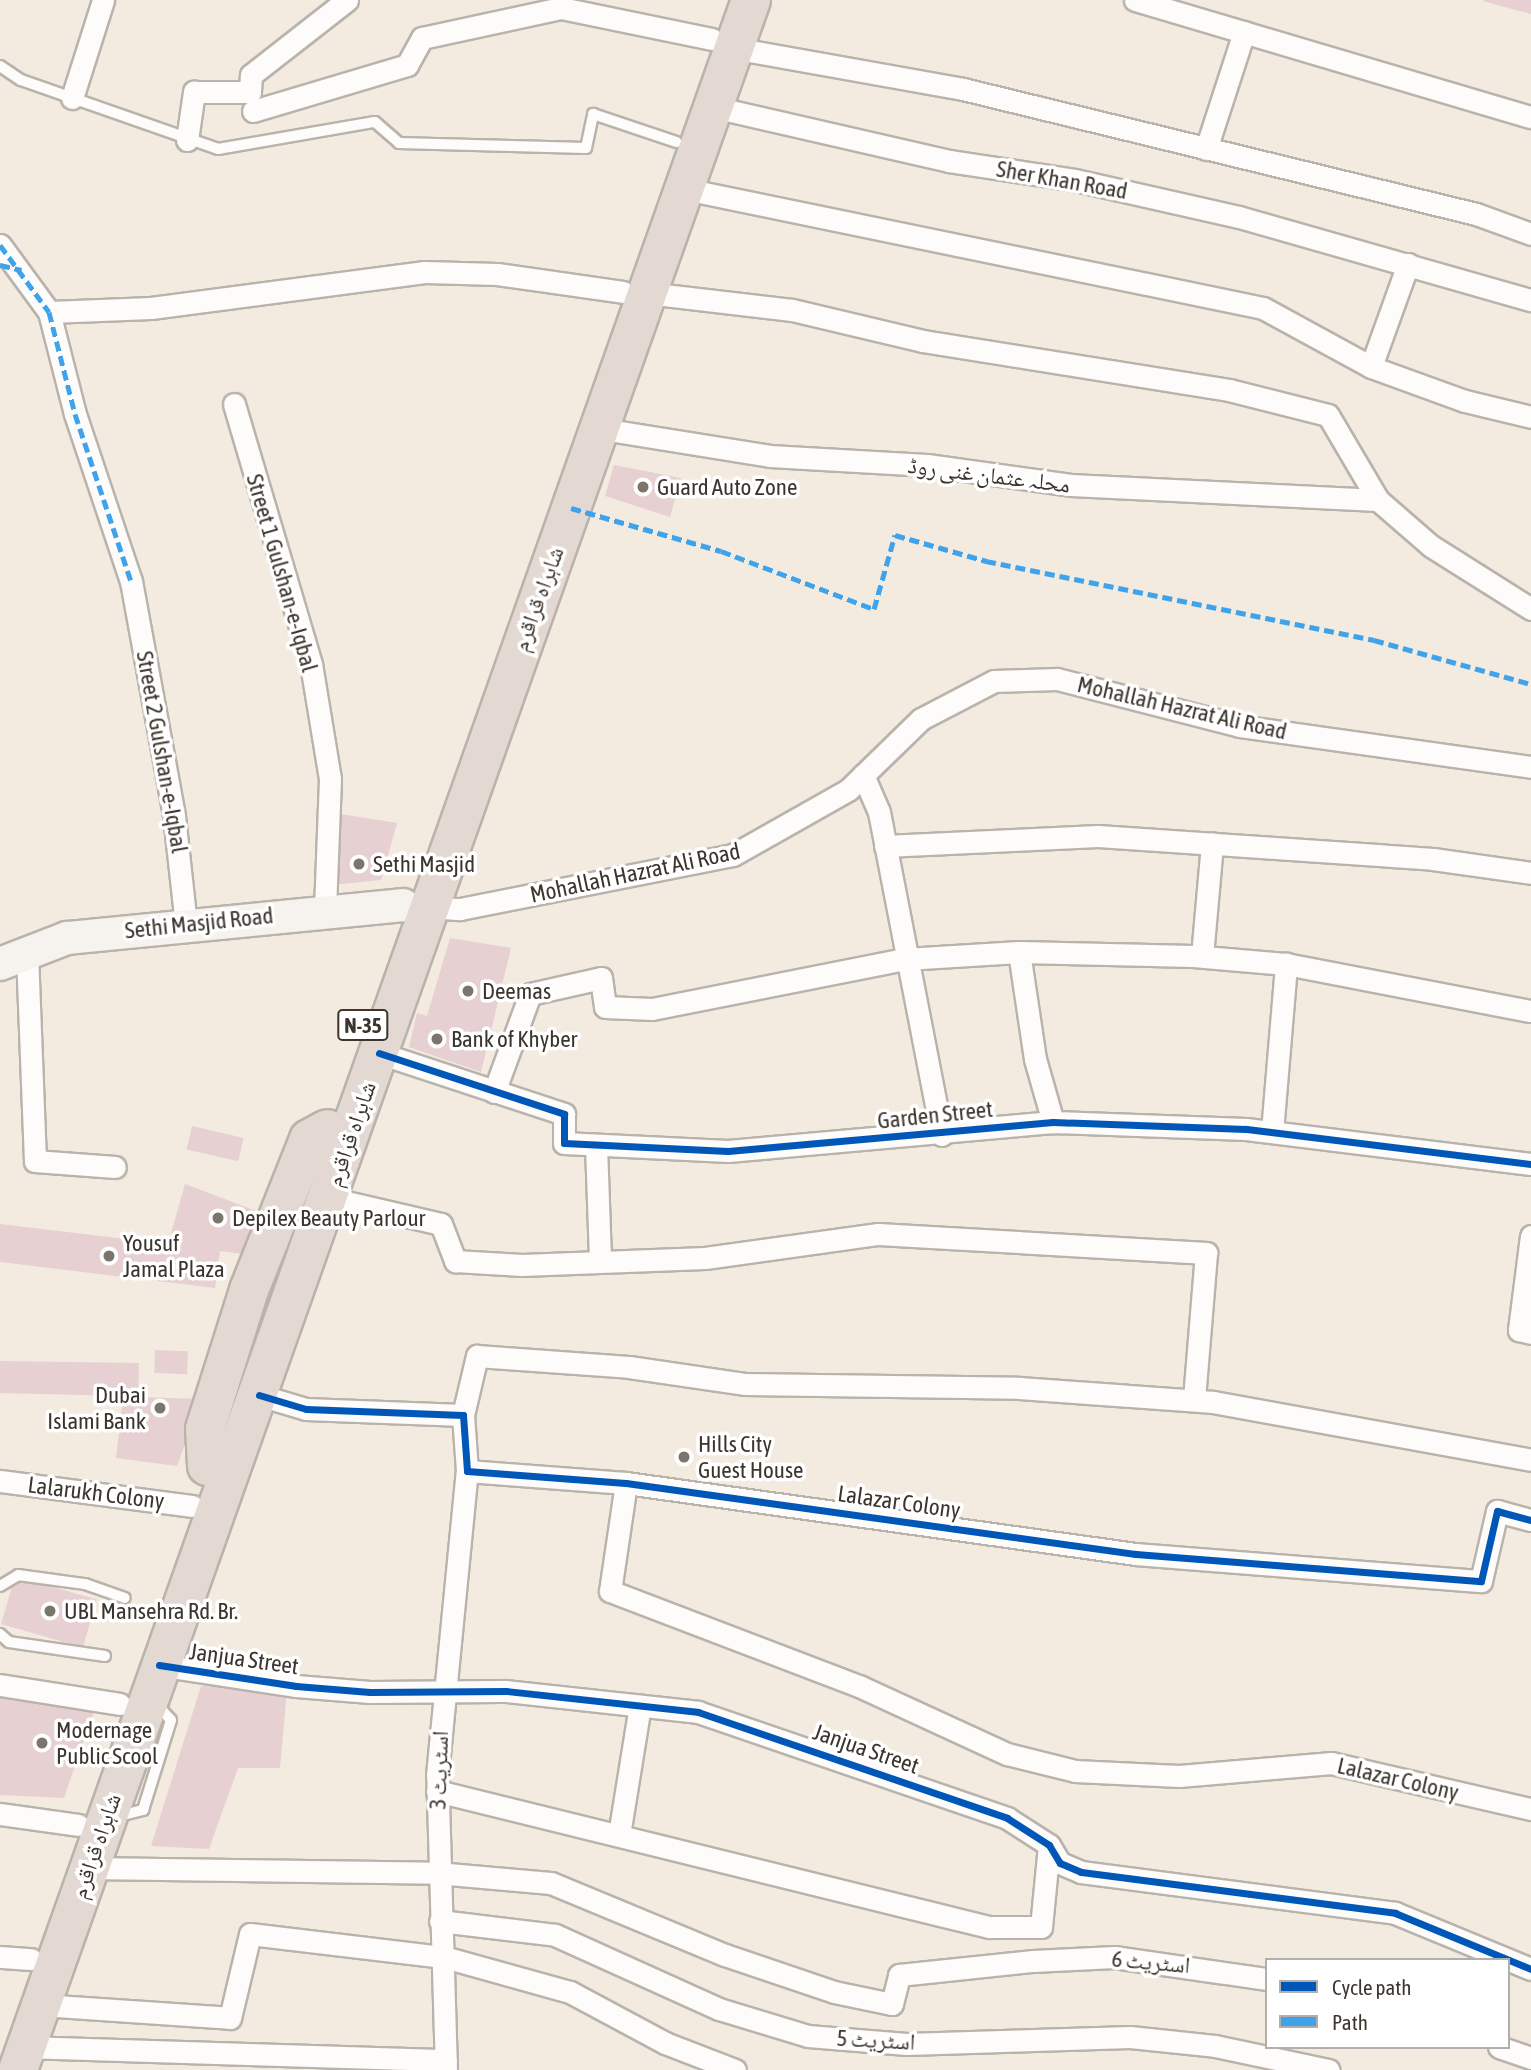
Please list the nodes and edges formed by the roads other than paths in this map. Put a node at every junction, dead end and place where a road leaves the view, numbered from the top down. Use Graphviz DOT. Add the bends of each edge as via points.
graph roads {
  1 [pos="103,0"];
  2 [pos="347,0"];
  3 [pos="726,0"];
  4 [pos="751,0"];
  5 [pos="1135,0"];
  6 [pos="1244,32"];
  7 [pos="723,43"];
  8 [pos="0,66"];
  9 [pos="72,99"];
  10 [pos="714,107"];
  11 [pos="253,111"];
  12 [pos="1531,117"];
  13 [pos="187,140"];
  14 [pos="676,142"];
  15 [pos="1206,149"];
  16 [pos="685,189"];
  17 [pos="1531,234"];
  18 [pos="0,245"];
  19 [pos="1408,264"];
  20 [pos="10,267"];
  21 [pos="635,293"];
  22 [pos="1531,300"];
  23 [pos="49,312"];
  24 [pos="1371,367"];
  25 [pos="234,404"];
  26 [pos="1531,417"];
  27 [pos="602,429"];
  28 [pos="1378,500"];
  29 [pos="1531,609"];
  30 [pos="1531,767"];
  31 [pos="863,775"];
  32 [pos="1212,843"];
  33 [pos="885,846"];
  34 [pos="1531,873"];
  35 [pos="416,906"];
  36 [pos="325,910"];
  37 [pos="186,924"];
  38 [pos="1020,952"];
  39 [pos="1202,956"];
  40 [pos="13,958"];
  41 [pos="905,959"];
  42 [pos="1286,964"];
  43 [pos="1531,1011"];
  44 [pos="379,1053"];
  45 [pos="494,1092"];
  46 [pos="1053,1122"];
  47 [pos="328,1129"];
  48 [pos="1272,1132"];
  49 [pos="942,1135"];
  50 [pos="596,1145"];
  51 [pos="1531,1164"];
  52 [pos="115,1167"];
  53 [pos="329,1198"];
  54 [pos="1531,1236"];
  55 [pos="600,1262"];
  56 [pos="284,1291"];
  57 [pos="1531,1333"];
  58 [pos="259,1395"];
  59 [pos="1194,1400"];
  60 [pos="463,1415"];
  61 [pos="1531,1460"];
  62 [pos="207,1466"];
  63 [pos="467,1471"];
  64 [pos="0,1480"];
  65 [pos="625,1483"];
  66 [pos="192,1506"];
  67 [pos="1531,1520"];
  68 [pos="0,1586"];
  69 [pos="125,1598"];
  70 [pos="0,1634"];
  71 [pos="105,1656"];
  72 [pos="155,1673"];
  73 [pos="0,1685"];
  74 [pos="443,1689"];
  75 [pos="120,1704"];
  76 [pos="640,1706"];
  77 [pos="438,1791"];
  78 [pos="1531,1809"];
  79 [pos="0,1814"];
  80 [pos="90,1826"];
  81 [pos="619,1835"];
  82 [pos="1049,1846"];
  83 [pos="88,1868"];
  84 [pos="437,1873"];
  85 [pos="440,1921"];
  86 [pos="444,1957"];
  87 [pos="16,1958"];
  88 [pos="1504,1958"];
  89 [pos="1510,1960"];
  90 [pos="1531,1969"];
  91 [pos="1265,1979"];
  92 [pos="41,2005"];
  93 [pos="1505,2049"];
  94 [pos="15,2056"];
  95 [pos="1531,2058"];
  96 [pos="446,2065"];
  97 [pos="735,2070"];
  98 [pos="1329,2070"];
  1 -- 9 [label="street"];
  2 -- 13 [label="street" via="251,75 250,92 194,92"];
  3 -- 7 [label="highway, شاہراہ قراقرم / N-35"];
  4 -- 7 [label="highway, شاہراہ قراقرم / N-35"];
  5 -- 6 [label="street"];
  6 -- 12 [label="street"];
  6 -- 15 [label="street"];
  7 -- 10 [label="highway, شاہراہ قراقرم / N-35"];
  7 -- 11 [label="street" via="561,8 422,38 407,65"];
  7 -- 14 [label="highway, شاہراہ قراقرم / N-35"];
  7 -- 15 [label="street" via="962,89"];
  8 -- 9 [label="lane"];
  9 -- 13 [label="lane"];
  10 -- 16 [label="highway, شاہراہ قراقرم / N-35"];
  10 -- 19 [label="street, Sher Khan Road" via="949,161 1075,180"];
  13 -- 14 [label="lane" via="218,149 375,122 399,143 586,148 593,114"];
  14 -- 21 [label="highway, شاہراہ قراقرم / N-35"];
  15 -- 17 [label="street" via="1476,214"];
  16 -- 21 [label="highway, شاہراہ قراقرم / N-35"];
  16 -- 24 [label="street" via="1263,308"];
  18 -- 20 [label="street, Street 2 Gulshan-e-Iqbal"];
  19 -- 22 [label="street, Sher Khan Road"];
  19 -- 24 [label="street"];
  20 -- 23 [label="street, Street 2 Gulshan-e-Iqbal"];
  21 -- 23 [label="street" via="497,274 425,272 151,308"];
  21 -- 27 [label="highway, شاہراہ قراقرم / N-35"];
  21 -- 28 [label="street" via="792,310 923,341 1229,390 1328,415"];
  21 -- 35 [label="highway, شاہراہ قراقرم / N-35"];
  23 -- 37 [label="street, Street 2 Gulshan-e-Iqbal" via="75,414 131,581 174,816"];
  24 -- 26 [label="street" via="1465,401"];
  25 -- 36 [label="street, Street 1 Gulshan-e-Iqbal" via="311,664 330,779"];
  27 -- 28 [label="street, محلہ عثمان غنی روڈ" via="770,456 927,465 1071,485"];
  27 -- 35 [label="highway, شاہراہ قراقرم / N-35"];
  28 -- 29 [label="street" via="1431,546"];
  30 -- 31 [label="street, Mohallah Hazrat Ali Road" via="1240,726 1091,686 1029,679 968,690 921,719"];
  31 -- 33 [label="street" via="872,789"];
  31 -- 35 [label="street, Mohallah Hazrat Ali Road" via="797,823 733,855 460,909"];
  32 -- 33 [label="street" via="1098,836"];
  32 -- 34 [label="street" via="1433,859"];
  32 -- 39 [label="street"];
  33 -- 41 [label="street"];
  35 -- 36 [label="street, Sethi Masjid Road"];
  35 -- 44 [label="highway, شاہراہ قراقرم / N-35"];
  35 -- 47 [label="highway, شاہراہ قراقرم / N-35"];
  36 -- 37 [label="street, Sethi Masjid Road"];
  37 -- 40 [label="street, Sethi Masjid Road" via="67,938"];
  38 -- 39 [label="street"];
  38 -- 41 [label="street"];
  38 -- 46 [label="street" via="1035,1059"];
  39 -- 42 [label="street"];
  40 -- 52 [label="street" via="35,1161"];
  41 -- 45 [label="street" via="652,1009 605,1007 601,978 530,994"];
  41 -- 49 [label="street"];
  42 -- 43 [label="street"];
  42 -- 48 [label="street"];
  44 -- 45 [label="street, Garden Street"];
  44 -- 53 [label="highway, شاہراہ قراقرم / N-35"];
  45 -- 50 [label="street, Garden Street" via="565,1114 564,1143"];
  46 -- 48 [label="street, Garden Street"];
  46 -- 49 [label="street, Garden Street"];
  47 -- 56 [label="highway, شاہراہ قراقرم / N-35"];
  47 -- 62 [label="highway" via="309,1139 249,1290 205,1429"];
  48 -- 51 [label="street, Garden Street"];
  49 -- 50 [label="street, Garden Street" via="728,1151"];
  50 -- 55 [label="street"];
  53 -- 55 [label="street" via="441,1224 455,1261"];
  53 -- 56 [label="highway, شاہراہ قراقرم / N-35"];
  54 -- 57 [label="street" via="1519,1330"];
  55 -- 59 [label="street" via="705,1258 878,1234 1206,1253"];
  56 -- 58 [label="highway, شاہراہ قراقرم / N-35"];
  56 -- 62 [label="highway, شاہراہ قراقرم / N-35"];
  58 -- 60 [label="street" via="306,1409"];
  58 -- 72 [label="highway, شاہراہ قراقرم / N-35"];
  59 -- 60 [label="street" via="1019,1388 746,1384 629,1367 477,1356"];
  59 -- 61 [label="street"];
  60 -- 63 [label="street"];
  62 -- 66 [label="highway, شاہراہ قراقرم / N-35"];
  63 -- 65 [label="street, Lalazar Colony"];
  63 -- 74 [label="street, اسٹریٹ 3" via="462,1567"];
  64 -- 66 [label="street, Lalarukh Colony"];
  65 -- 67 [label="street, Lalazar Colony" via="1136,1554 1481,1581 1497,1511"];
  65 -- 78 [label="street, Lalazar Colony" via="610,1591 859,1686 1007,1754 1075,1771 1179,1776 1331,1763"];
  66 -- 75 [label="highway, شاہراہ قراقرم / N-35"];
  68 -- 69 [label="lane" via="18,1575 85,1584"];
  70 -- 71 [label="lane" via="9,1642"];
  72 -- 74 [label="street, Janjua Street" via="309,1687"];
  72 -- 80 [label="highway, شاہراہ قراقرم / N-35"];
  73 -- 75 [label="street"];
  74 -- 76 [label="street, Janjua Street"];
  74 -- 77 [label="street, اسٹریٹ 3"];
  75 -- 80 [label="highway, شاہراہ قراقرم / N-35"];
  76 -- 81 [label="street"];
  76 -- 82 [label="street, Janjua Street" via="698,1713 947,1797 1007,1818"];
  77 -- 81 [label="street"];
  77 -- 84 [label="street, اسٹریٹ 3"];
  79 -- 80 [label="street"];
  80 -- 83 [label="highway, شاہراہ قراقرم / N-35"];
  80 -- 87 [label="highway, شاہراہ قراقرم / N-35"];
  81 -- 82 [label="street" via="989,1927 1041,1927"];
  82 -- 88 [label="street, Janjua Street" via="1060,1863 1081,1872 1395,1913"];
  83 -- 84 [label="street"];
  83 -- 92 [label="highway, شاہراہ قراقرم / N-35"];
  84 -- 85 [label="street, اسٹریٹ 3"];
  84 -- 91 [label="street, اسٹریٹ 6" via="551,1883 725,1955 834,1992 892,2004 898,1975 1033,1961 1114,1957"];
  85 -- 86 [label="street, اسٹریٹ 3"];
  85 -- 98 [label="street, اسٹریٹ 5" via="555,1935 719,2009 808,2036 907,2044 1130,2037 1215,2046"];
  86 -- 92 [label="street" via="250,1934 230,2018"];
  86 -- 96 [label="street, اسٹریٹ 3"];
  86 -- 97 [label="street" via="570,1992 665,2043"];
  87 -- 94 [label="highway, شاہراہ قراقرم / N-35"];
  89 -- 90 [label="street, Janjua Street"];
  92 -- 94 [label="highway, شاہراہ قراقرم / N-35"];
  93 -- 95 [label="street"];
  94 -- 96 [label="street"];
}
